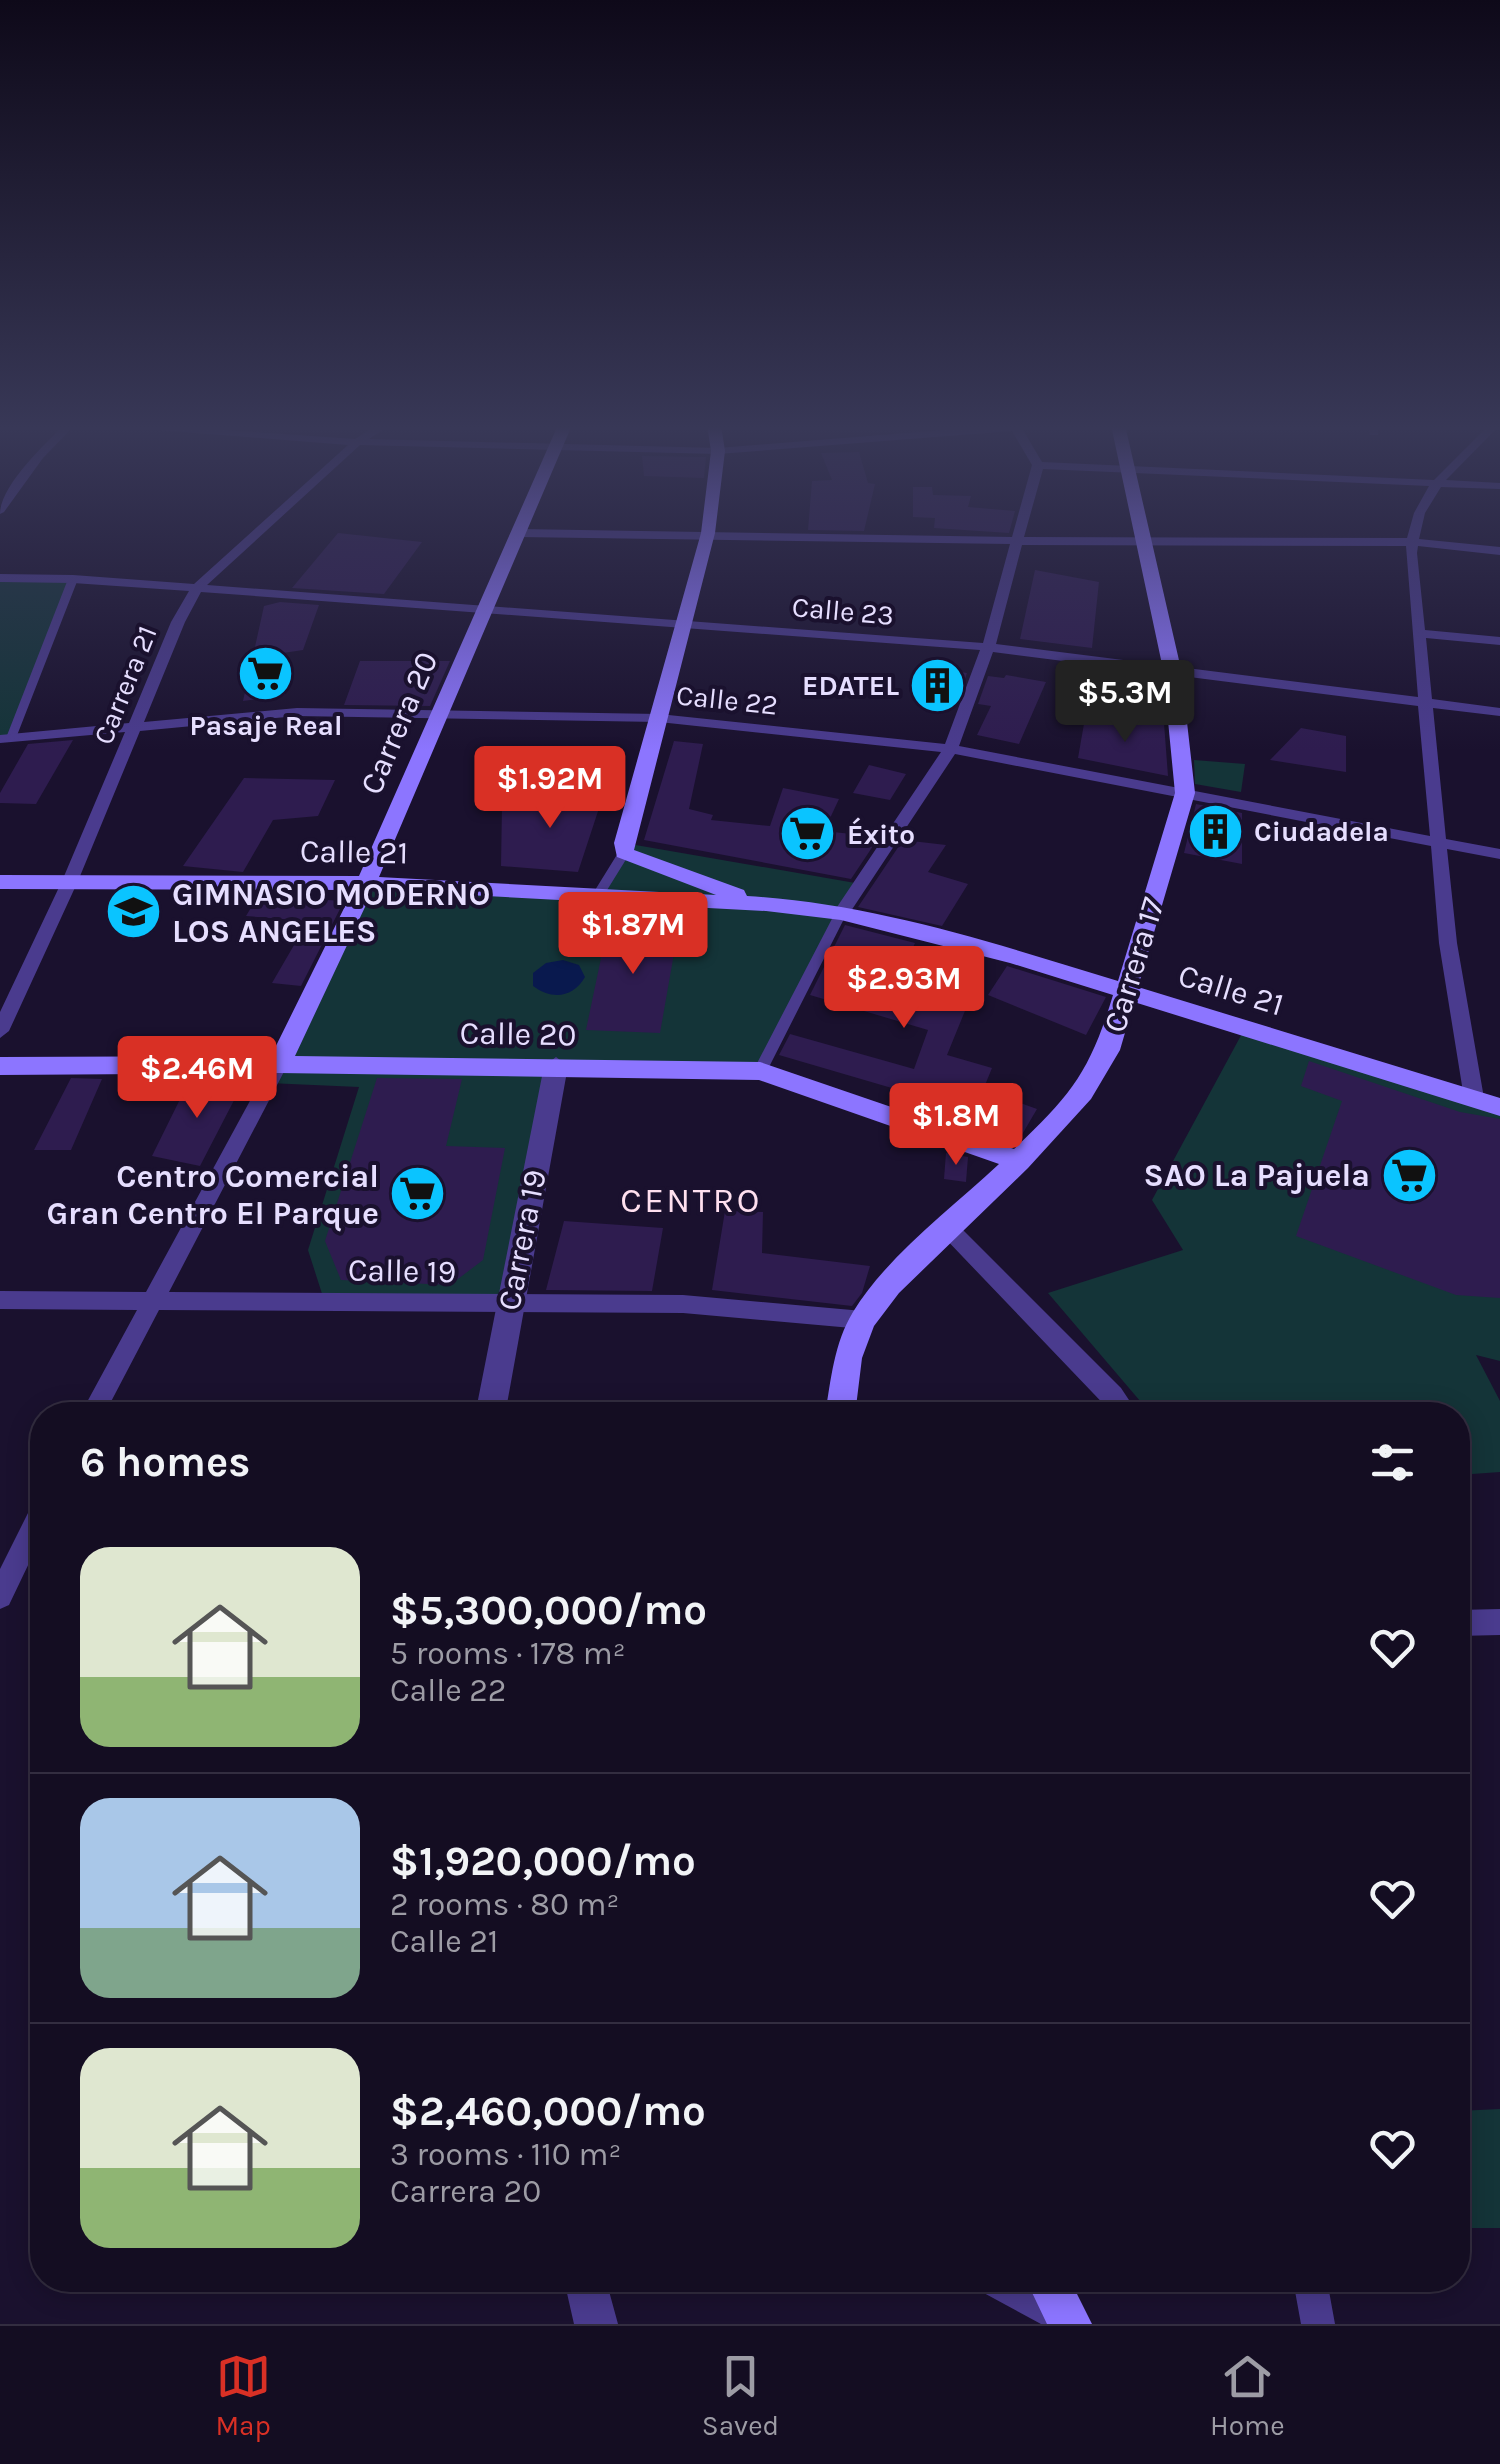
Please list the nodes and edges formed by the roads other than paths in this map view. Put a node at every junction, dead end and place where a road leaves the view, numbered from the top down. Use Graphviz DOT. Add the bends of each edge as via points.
graph roads {
  1 [pos="256,533"];
  2 [pos="519,533"];
  3 [pos="708,533"];
  4 [pos="725,533"];
  5 [pos="1017,533"];
  6 [pos="1143,533"];
  7 [pos="1414,533"];
  8 [pos="1015,541"];
  9 [pos="1411,542"];
  10 [pos="1146,544"];
  11 [pos="1500,552"];
  12 [pos="0,578"];
  13 [pos="73,579"];
  14 [pos="197,588"];
  15 [pos="481,611"];
  16 [pos="685,623"];
  17 [pos="1420,633"];
  18 [pos="1500,641"];
  19 [pos="988,647"];
  20 [pos="1172,669"];
  21 [pos="1428,703"];
  22 [pos="1500,712"];
  23 [pos="438,714"];
  24 [pos="659,718"];
  25 [pos="136,726"];
  26 [pos="5,738"];
  27 [pos="951,748"];
  28 [pos="1185,793"];
  29 [pos="1439,842"];
  30 [pos="624,853"];
  31 [pos="1500,854"];
  32 [pos="0,882"];
  33 [pos="70,882"];
  34 [pos="366,883"];
  35 [pos="598,895"];
  36 [pos="766,904"];
  37 [pos="841,913"];
  38 [pos="1128,992"];
  39 [pos="0,1031"];
  40 [pos="279,1064"];
  41 [pos="0,1066"];
  42 [pos="556,1066"];
  43 [pos="760,1071"];
  44 [pos="1474,1098"];
  45 [pos="1500,1107"];
  46 [pos="1020,1161"];
  47 [pos="948,1228"];
  48 [pos="0,1300"];
  49 [pos="151,1301"];
  50 [pos="508,1304"];
  51 [pos="863,1320"];
  52 [pos="99,1402"];
  53 [pos="492,1402"];
  54 [pos="842,1402"];
  55 [pos="1119,1402"];
  56 [pos="30,1535"];
  57 [pos="0,1596"];
  58 [pos="1500,1622"];
  59 [pos="1470,1623"];
  60 [pos="588,2292"];
  61 [pos="1016,2292"];
  62 [pos="1053,2292"];
  63 [pos="1312,2292"];
  64 [pos="1068,2321"];
  65 [pos="596,2324"];
  66 [pos="1318,2324"];
  1 -- 14 [label="street, Carrera 21"];
  2 -- 15 [label="main road, Carrera 20"];
  3 -- 16 [label="main road"];
  4 -- 8 [label="street"];
  5 -- 8 [label="street"];
  6 -- 10 [label="main road, Carrera 17"];
  7 -- 9 [label="street"];
  8 -- 10 [label="street"];
  8 -- 19 [label="street"];
  9 -- 10 [label="street"];
  9 -- 11 [label="street"];
  9 -- 17 [label="street"];
  10 -- 20 [label="main road, Carrera 17"];
  12 -- 13 [label="street, Calle 23"];
  13 -- 14 [label="street, Calle 23"];
  13 -- 26 [label="street"];
  14 -- 15 [label="street, Calle 23"];
  14 -- 25 [label="street, Carrera 21"];
  15 -- 16 [label="street, Calle 23"];
  15 -- 23 [label="main road, Carrera 20"];
  16 -- 19 [label="street, Calle 23"];
  16 -- 24 [label="main road"];
  17 -- 18 [label="street"];
  17 -- 21 [label="street"];
  19 -- 20 [label="street, Calle 23"];
  19 -- 27 [label="street"];
  20 -- 21 [label="street, Calle 23"];
  20 -- 28 [label="main road, Carrera 17"];
  21 -- 22 [label="street, Calle 23"];
  21 -- 29 [label="street"];
  23 -- 24 [label="street, Calle 22"];
  23 -- 25 [label="street, Calle 22" via="296,712"];
  23 -- 34 [label="main road, Carrera 20"];
  24 -- 27 [label="street, Calle 22"];
  24 -- 30 [label="main road"];
  25 -- 26 [label="street, Calle 22"];
  25 -- 33 [label="street, Carrera 21"];
  27 -- 28 [label="street, Calle 22"];
  27 -- 37 [label="street"];
  28 -- 29 [label="street, Calle 22"];
  28 -- 38 [label="main road, Carrera 17"];
  29 -- 31 [label="street, Calle 22"];
  29 -- 44 [label="street"];
  30 -- 35 [label="street"];
  30 -- 36 [label="main road, Calle 21"];
  32 -- 33 [label="main road, Calle 21"];
  33 -- 34 [label="main road, Calle 21"];
  33 -- 39 [label="street, Carrera 21"];
  34 -- 35 [label="main road, Calle 21"];
  34 -- 40 [label="main road, Carrera 20"];
  35 -- 36 [label="main road, Calle 21"];
  36 -- 37 [label="main road, Calle 21"];
  37 -- 38 [label="main road, Calle 21"];
  37 -- 43 [label="street"];
  38 -- 44 [label="main road, Calle 21"];
  38 -- 46 [label="main road, Carrera 17" via="1108,1050 1083,1093"];
  40 -- 41 [label="main road, Calle 20"];
  40 -- 42 [label="main road, Calle 20"];
  40 -- 49 [label="street, Carrera 20"];
  42 -- 43 [label="main road, Calle 20"];
  42 -- 50 [label="street, Carrera 19"];
  43 -- 46 [label="main road, Calle 20"];
  44 -- 45 [label="main road, Calle 21"];
  46 -- 47 [label="main road, Carrera 17"];
  47 -- 51 [label="main road, Carrera 17"];
  47 -- 55 [label="street"];
  48 -- 49 [label="street, Calle 19"];
  49 -- 50 [label="street, Calle 19"];
  49 -- 52 [label="street, Carrera 20"];
  50 -- 51 [label="street, Calle 19" via="683,1304"];
  50 -- 53 [label="street, Carrera 19"];
  51 -- 54 [label="main road, Carrera 17" via="848,1358"];
  56 -- 57 [label="street"];
  58 -- 59 [label="street"];
  60 -- 65 [label="street"];
  61 -- 64 [label="street"];
  62 -- 64 [label="main road"];
  63 -- 66 [label="street"];
}
